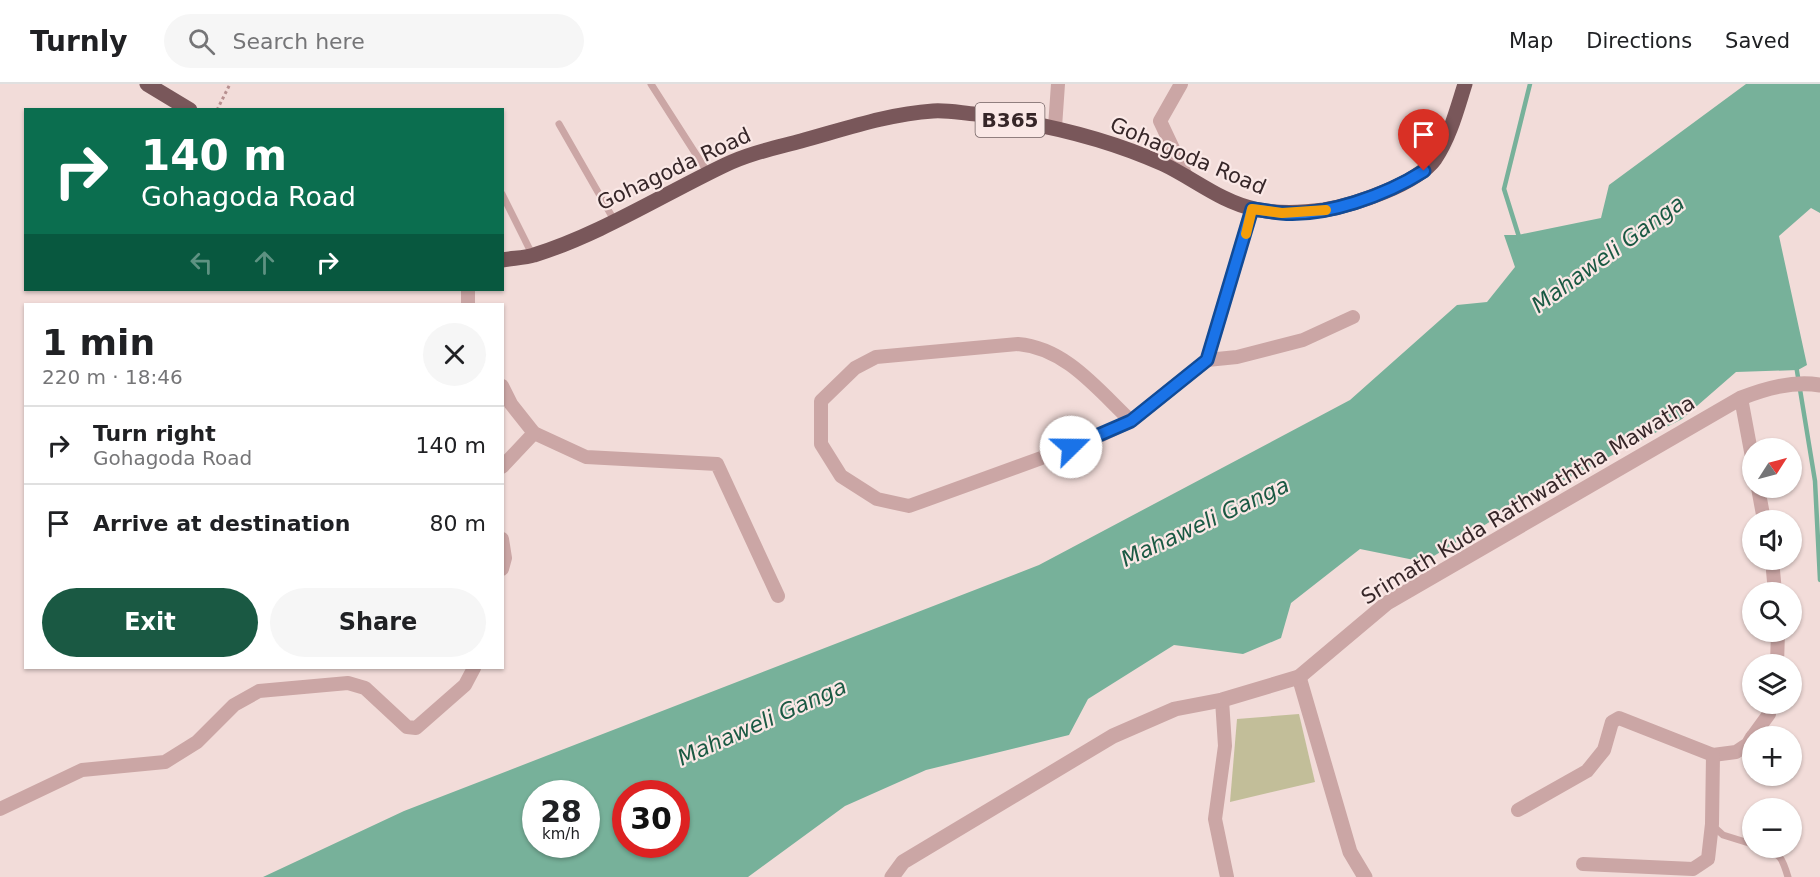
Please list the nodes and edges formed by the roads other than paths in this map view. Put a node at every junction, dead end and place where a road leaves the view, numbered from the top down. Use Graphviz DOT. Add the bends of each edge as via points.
graph roads {
  1 [pos="147,84"];
  2 [pos="651,84"];
  3 [pos="1058,84"];
  4 [pos="1181,84"];
  5 [pos="1465,84"];
  6 [pos="187,108"];
  7 [pos="559,124"];
  8 [pos="1055,127"];
  9 [pos="708,173"];
  10 [pos="1186,176"];
  11 [pos="504,198"];
  12 [pos="1252,209"];
  13 [pos="614,220"];
  14 [pos="533,256"];
  15 [pos="504,260"];
  16 [pos="1353,316"];
  17 [pos="1207,360"];
  18 [pos="1819,384"];
  19 [pos="504,390"];
  20 [pos="1741,398"];
  21 [pos="1131,421"];
  22 [pos="534,433"];
  23 [pos="1748,438"];
  24 [pos="504,465"];
  25 [pos="778,596"];
  26 [pos="473,669"];
  27 [pos="1299,676"];
  28 [pos="1222,700"];
  29 [pos="1742,748"];
  30 [pos="1713,755"];
  31 [pos="0,809"];
  32 [pos="1518,810"];
  33 [pos="1712,824"];
  34 [pos="1742,841"];
  35 [pos="1781,858"];
  36 [pos="1583,864"];
  37 [pos="892,877"];
  38 [pos="1227,877"];
  39 [pos="1365,877"];
  40 [pos="1788,877"];
  1 -- 6 [label="main road"];
  2 -- 9 [label="lane"];
  3 -- 8 [label="street"];
  4 -- 10 [label="street" via="1160,121"];
  5 -- 12 [label="main road, Gohagoda Road / B365" via="1439,152 1424,171 1409,180 1326,210 1282,213"];
  7 -- 13 [label="lane"];
  8 -- 9 [label="main road, Gohagoda Road / B365" via="982,114 934,111 861,123 760,150"];
  8 -- 10 [label="main road, Gohagoda Road / B365" via="1122,148"];
  9 -- 13 [label="main road, Gohagoda Road / B365"];
  10 -- 12 [label="main road, Gohagoda Road / B365"];
  11 -- 14 [label="lane"];
  12 -- 17 [label="street"];
  13 -- 14 [label="main road, Gohagoda Road / B365"];
  14 -- 15 [label="main road, Gohagoda Road / B365"];
  16 -- 17 [label="street" via="1303,340 1237,357"];
  17 -- 21 [label="street"];
  18 -- 20 [label="street, Srimath Kuda Rathwaththa Mawatha" via="1770,387"];
  19 -- 22 [label="street"];
  20 -- 23 [label="street"];
  20 -- 27 [label="street, Srimath Kuda Rathwaththa Mawatha" via="1387,603"];
  21 -- 21 [label="street" via="1091,440 909,506 877,500 841,476 821,444 821,401 855,368 876,357 1018,345 1032,345 1066,360"];
  22 -- 24 [label="street"];
  22 -- 25 [label="street" via="586,457 717,464"];
  26 -- 31 [label="street" via="465,685 416,728 407,727 365,688 348,683 259,691 234,705 197,742 165,762 82,770"];
  27 -- 28 [label="street, Srimath Kuda Rathwaththa Mawatha"];
  27 -- 39 [label="street" via="1350,852"];
  28 -- 37 [label="street, Srimath Kuda Rathwaththa Mawatha" via="1175,710 1113,736 903,862"];
  28 -- 38 [label="street" via="1225,746 1215,819"];
  29 -- 30 [label="street"];
  30 -- 32 [label="street" via="1619,718 1612,722 1604,750 1587,771"];
  30 -- 33 [label="street"];
  33 -- 34 [label="lane" via="1724,835"];
  33 -- 36 [label="street" via="1708,859 1694,869"];
  35 -- 40 [label="lane"];
}
